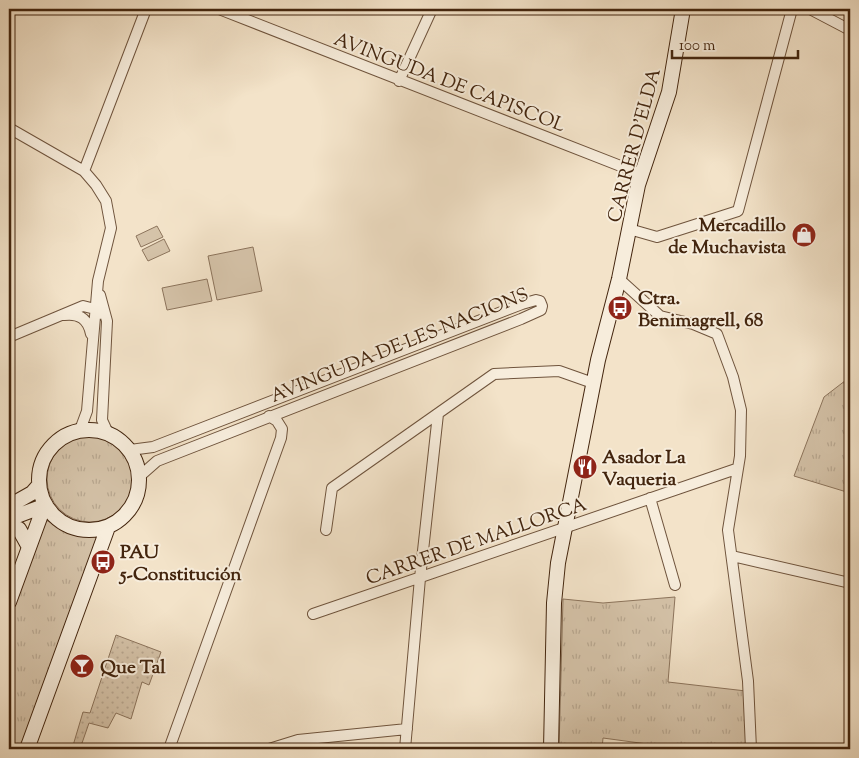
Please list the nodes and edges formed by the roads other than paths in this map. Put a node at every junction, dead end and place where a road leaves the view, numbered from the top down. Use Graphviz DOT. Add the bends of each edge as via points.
graph roads {
  1 [pos="146,9"];
  2 [pos="219,9"];
  3 [pos="432,9"];
  4 [pos="683,9"];
  5 [pos="792,9"];
  6 [pos="810,9"];
  7 [pos="850,30"];
  8 [pos="399,81"];
  9 [pos="9,128"];
  10 [pos="84,171"];
  11 [pos="641,174"];
  12 [pos="629,229"];
  13 [pos="98,281"];
  14 [pos="618,285"];
  15 [pos="83,306"];
  16 [pos="96,309"];
  17 [pos="61,316"];
  18 [pos="107,324"];
  19 [pos="9,337"];
  20 [pos="93,340"];
  21 [pos="593,383"];
  22 [pos="438,414"];
  23 [pos="269,416"];
  24 [pos="80,430"];
  25 [pos="108,433"];
  26 [pos="130,450"];
  27 [pos="736,469"];
  28 [pos="140,476"];
  29 [pos="39,485"];
  30 [pos="650,498"];
  31 [pos="9,506"];
  32 [pos="46,506"];
  33 [pos="9,519"];
  34 [pos="9,524"];
  35 [pos="108,527"];
  36 [pos="564,529"];
  37 [pos="326,530"];
  38 [pos="29,547"];
  39 [pos="732,556"];
  40 [pos="420,578"];
  41 [pos="850,584"];
  42 [pos="675,585"];
  43 [pos="9,602"];
  44 [pos="313,614"];
  45 [pos="407,729"];
  46 [pos="297,745"];
  47 [pos="27,749"];
  48 [pos="169,749"];
  49 [pos="269,749"];
  50 [pos="405,749"];
  51 [pos="551,749"];
  52 [pos="751,749"];
  1 -- 10 [label="street"];
  2 -- 8 [label="street, AVINGUDA DE CAPISCOL"];
  3 -- 8 [label="street"];
  4 -- 11 [label="street, CARRER D'ELDA" via="669,92"];
  5 -- 12 [label="street" via="738,212 657,237"];
  6 -- 7 [label="street"];
  8 -- 11 [label="street, AVINGUDA DE CAPISCOL"];
  9 -- 10 [label="street"];
  10 -- 13 [label="street" via="106,201 111,228"];
  11 -- 12 [label="street, CARRER D'ELDA"];
  12 -- 14 [label="street, CARRER D'ELDA"];
  13 -- 15 [label="street"];
  13 -- 16 [label="street"];
  13 -- 18 [label="street"];
  14 -- 21 [label="street, CARRER D'ELDA"];
  14 -- 27 [label="street" via="660,316 718,334 741,410 740,456"];
  15 -- 16 [label="street"];
  15 -- 17 [label="street"];
  16 -- 18 [label="street"];
  16 -- 20 [label="street"];
  17 -- 19 [label="street"];
  17 -- 20 [label="street" via="73,314 82,318 89,325"];
  18 -- 25 [label="street" via="102,420"];
  20 -- 24 [label="street" via="87,411"];
  21 -- 22 [label="street" via="559,371 494,374"];
  21 -- 36 [label="street, CARRER D'ELDA"];
  22 -- 37 [label="street" via="332,488"];
  22 -- 40 [label="street"];
  23 -- 26 [label="street, AVINGUDA DE LES NACIONS" via="521,319 541,310 540,301 522,304 153,447"];
  23 -- 28 [label="street, AVINGUDA DE LES NACIONS" via="157,461"];
  23 -- 48 [label="street" via="282,429 281,438"];
  24 -- 25 [label="street"];
  24 -- 29 [label="street" via="53,445 42,461"];
  25 -- 26 [label="street"];
  26 -- 28 [label="street"];
  27 -- 30 [label="street, CARRER DE MALLORCA"];
  27 -- 39 [label="street" via="728,530"];
  28 -- 35 [label="street" via="137,498 128,514"];
  29 -- 31 [label="street" via="32,493"];
  29 -- 32 [label="street"];
  30 -- 36 [label="street, CARRER DE MALLORCA"];
  30 -- 42 [label="street"];
  32 -- 33 [label="street"];
  32 -- 35 [label="street" via="62,523 78,530 94,531"];
  32 -- 38 [label="street"];
  34 -- 38 [label="street" via="19,529"];
  35 -- 47 [label="street"];
  36 -- 40 [label="street, CARRER DE MALLORCA"];
  36 -- 51 [label="street, CARRER D'ELDA" via="554,603"];
  38 -- 43 [label="street"];
  39 -- 41 [label="street"];
  39 -- 52 [label="street" via="748,682"];
  40 -- 44 [label="street, CARRER DE MALLORCA"];
  40 -- 45 [label="street"];
  45 -- 46 [label="street"];
  45 -- 50 [label="street"];
  46 -- 49 [label="street"];
}
